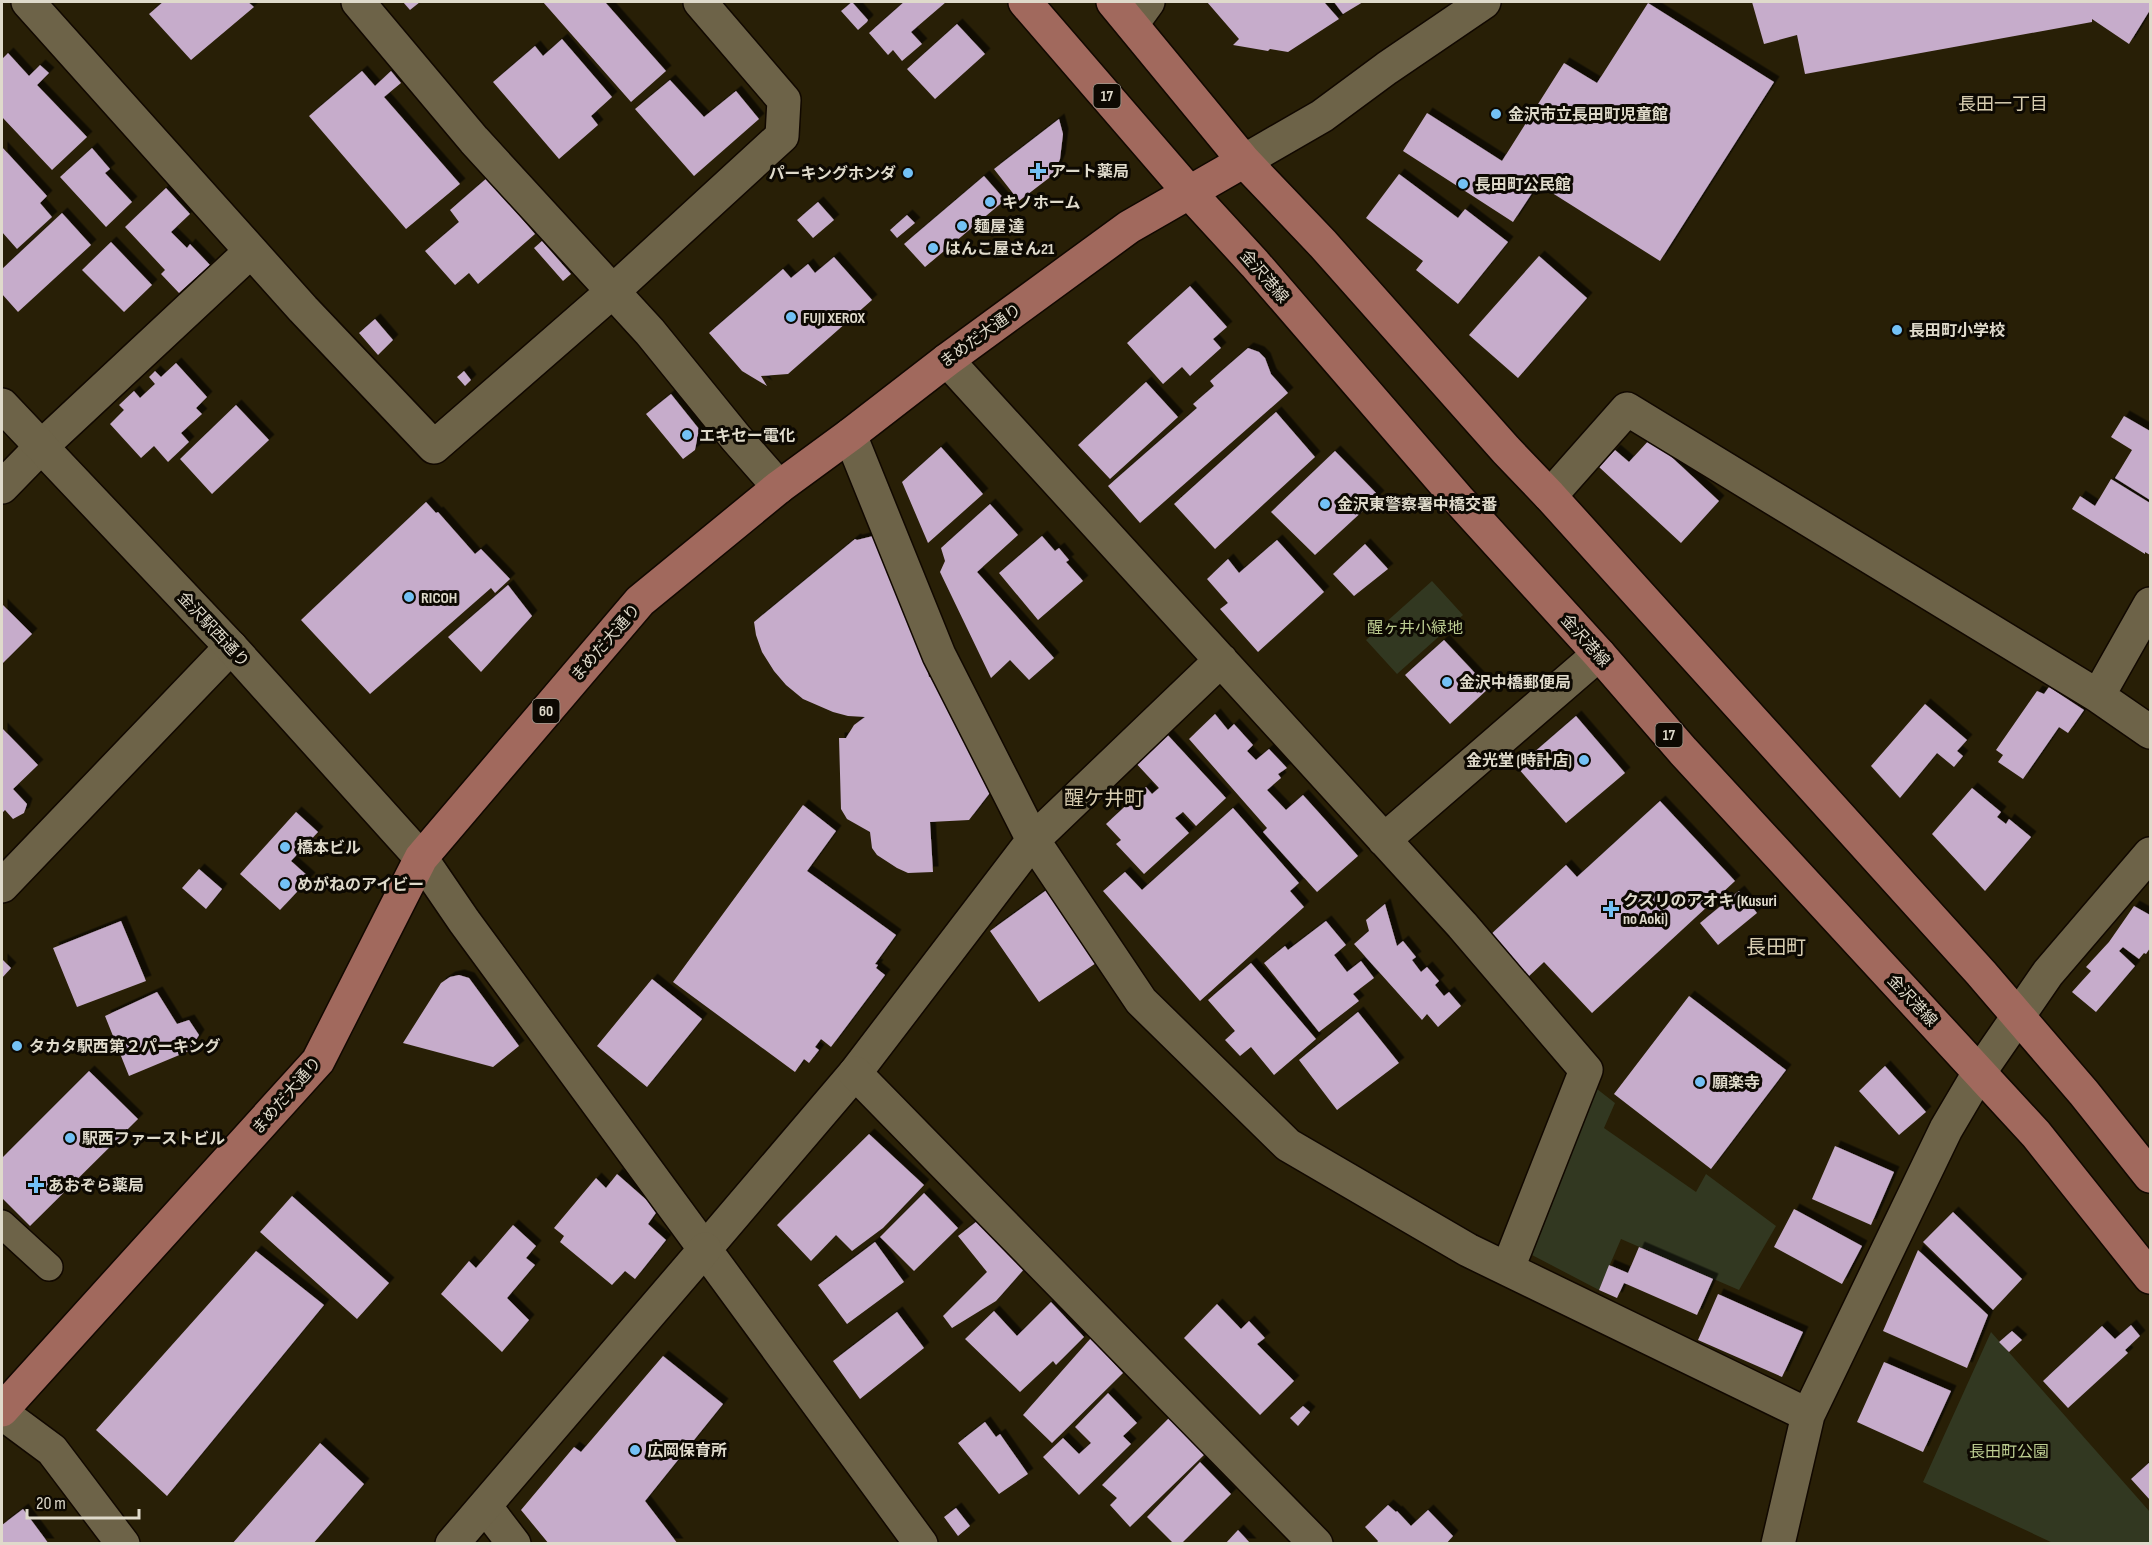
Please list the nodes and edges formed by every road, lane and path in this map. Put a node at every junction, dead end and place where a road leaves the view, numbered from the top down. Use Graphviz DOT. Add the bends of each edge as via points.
graph roads {
  1 [pos="28,2"];
  2 [pos="358,2"];
  3 [pos="700,2"];
  4 [pos="1025,2"];
  5 [pos="1484,2"];
  6 [pos="1131,9"];
  7 [pos="1244,161"];
  8 [pos="1189,192"];
  9 [pos="251,251"];
  10 [pos="612,292"];
  11 [pos="947,360"];
  12 [pos="2,405"];
  13 [pos="850,435"];
  14 [pos="40,447"];
  15 [pos="2,487"];
  16 [pos="779,487"];
  17 [pos="1550,496"];
  18 [pos="2151,604"];
  19 [pos="231,647"];
  20 [pos="1599,654"];
  21 [pos="1221,660"];
  22 [pos="2098,696"];
  23 [pos="2151,732"];
  24 [pos="1034,840"];
  25 [pos="1384,840"];
  26 [pos="2151,854"];
  27 [pos="421,858"];
  28 [pos="2,886"];
  29 [pos="2139,886"];
  30 [pos="2017,1015"];
  31 [pos="855,1073"];
  32 [pos="1979,1073"];
  33 [pos="2151,1176"];
  34 [pos="2,1224"];
  35 [pos="705,1249"];
  36 [pos="49,1267"];
  37 [pos="1508,1268"];
  38 [pos="2151,1276"];
  39 [pos="2,1412"];
  40 [pos="1808,1415"];
  41 [pos="485,1506"];
  42 [pos="1311,1542"];
  43 [pos="123,1544"];
  44 [pos="452,1544"];
  45 [pos="514,1544"];
  46 [pos="921,1544"];
  47 [pos="1778,1544"];
  1 -- 9 [label="street"];
  2 -- 10 [label="street" via="474,140"];
  3 -- 10 [label="street" via="783,100 782,136"];
  4 -- 8 [label="main road, 金沢港線 / 17"];
  5 -- 7 [label="street" via="1322,116"];
  6 -- 7 [label="main road"];
  7 -- 8 [label="main road, まめだ大通り / 60"];
  7 -- 17 [label="main road"];
  8 -- 11 [label="main road, まめだ大通り / 60" via="1129,227"];
  8 -- 20 [label="main road, 金沢港線 / 17"];
  9 -- 10 [label="street" via="434,447"];
  9 -- 14 [label="street"];
  10 -- 16 [label="street"];
  11 -- 13 [label="main road, まめだ大通り / 60"];
  11 -- 21 [label="street"];
  12 -- 14 [label="street, 金沢駅西通り"];
  13 -- 16 [label="main road, まめだ大通り / 60"];
  13 -- 24 [label="street" via="939,655"];
  14 -- 15 [label="street"];
  14 -- 19 [label="street, 金沢駅西通り"];
  16 -- 27 [label="main road, まめだ大通り / 60" via="640,601"];
  17 -- 22 [label="street" via="1627,409"];
  17 -- 30 [label="main road"];
  18 -- 22 [label="street"];
  19 -- 27 [label="street, 金沢駅西通り"];
  19 -- 28 [label="street"];
  20 -- 25 [label="street"];
  20 -- 32 [label="main road, 金沢港線 / 17"];
  21 -- 24 [label="street"];
  21 -- 25 [label="street"];
  22 -- 23 [label="street"];
  24 -- 31 [label="street"];
  24 -- 37 [label="street" via="1141,1001 1288,1145 1468,1250"];
  25 -- 37 [label="street" via="1586,1070"];
  26 -- 29 [label="street"];
  27 -- 35 [label="street, 金沢駅西通り"];
  27 -- 39 [label="main road, まめだ大通り / 60" via="318,1061"];
  29 -- 30 [label="street" via="2048,972"];
  30 -- 32 [label="street"];
  30 -- 33 [label="main road"];
  31 -- 35 [label="street"];
  31 -- 42 [label="street"];
  32 -- 38 [label="main road, 金沢港線 / 17" via="2036,1134"];
  32 -- 40 [label="street" via="1946,1129"];
  34 -- 36 [label="street"];
  35 -- 41 [label="street"];
  35 -- 46 [label="street, 金沢駅西通り"];
  37 -- 40 [label="street"];
  39 -- 43 [label="street" via="51,1450"];
  40 -- 47 [label="street"];
  41 -- 44 [label="street"];
  41 -- 45 [label="street"];
}
